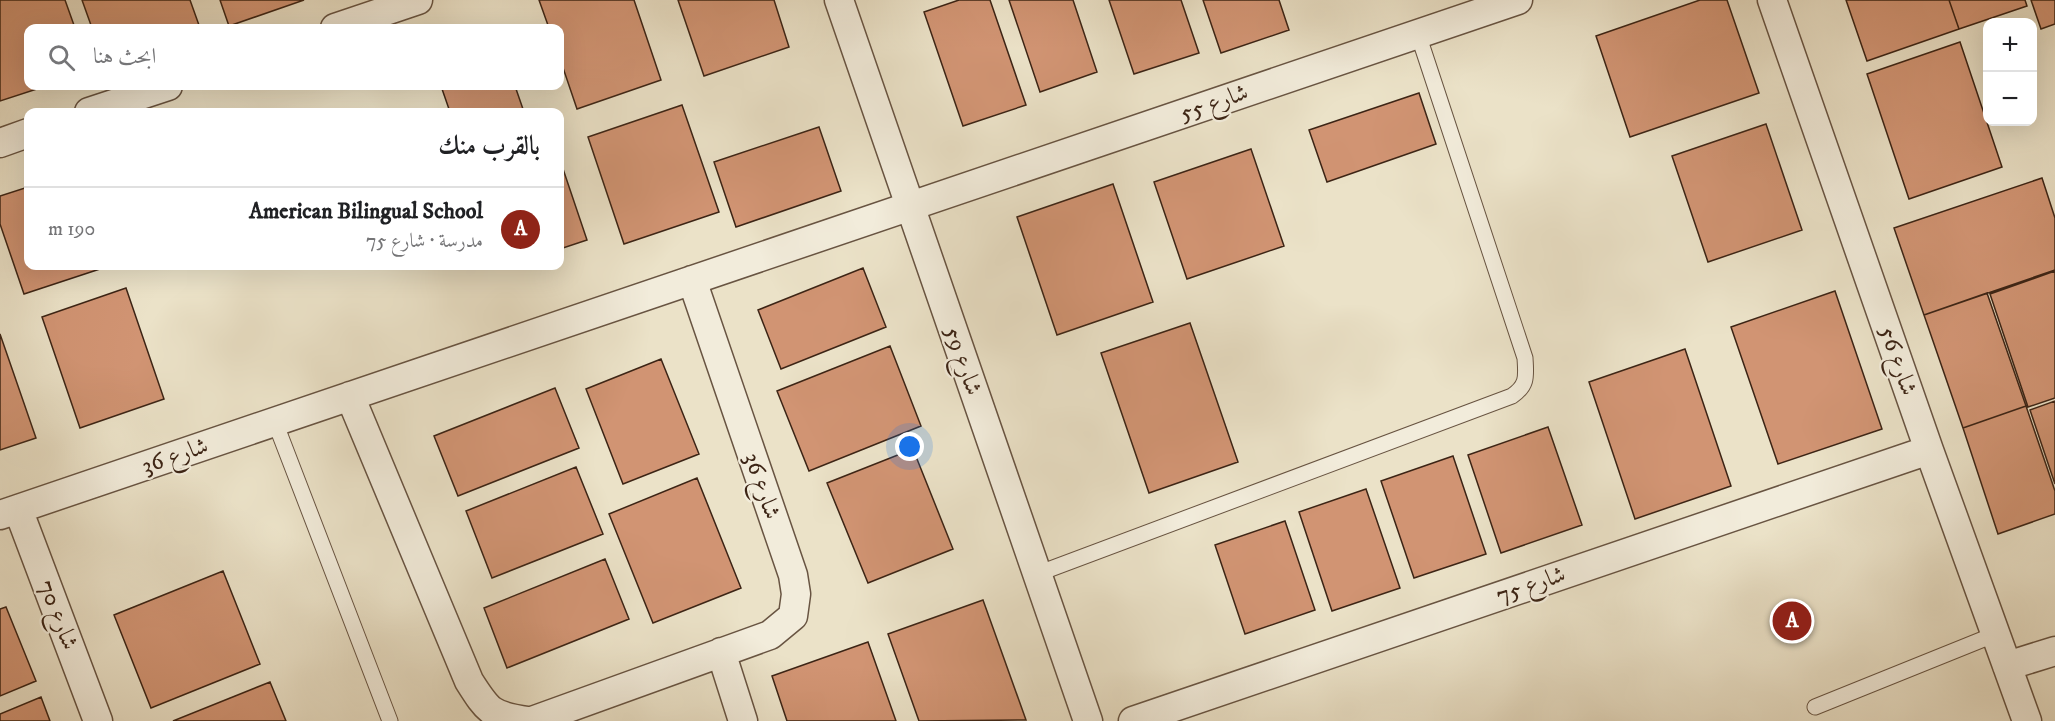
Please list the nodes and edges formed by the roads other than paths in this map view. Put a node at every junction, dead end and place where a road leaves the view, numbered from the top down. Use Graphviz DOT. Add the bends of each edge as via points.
graph roads {
  1 [pos="418,0"];
  2 [pos="839,0"];
  3 [pos="1518,0"];
  4 [pos="1772,0"];
  5 [pos="346,24"];
  6 [pos="1418,34"];
  7 [pos="156,90"];
  8 [pos="101,108"];
  9 [pos="24,134"];
  10 [pos="0,143"];
  11 [pos="910,206"];
  12 [pos="692,280"];
  13 [pos="351,396"];
  14 [pos="275,422"];
  15 [pos="1929,450"];
  16 [pos="9,512"];
  17 [pos="1037,574"];
  18 [pos="1995,634"];
  19 [pos="2055,651"];
  20 [pos="721,652"];
  21 [pos="2007,666"];
  22 [pos="1815,707"];
  23 [pos="98,721"];
  24 [pos="390,721"];
  25 [pos="530,721"];
  26 [pos="743,721"];
  27 [pos="1088,721"];
  28 [pos="1133,721"];
  29 [pos="2027,721"];
  1 -- 5 [label="street"];
  2 -- 11 [label="street, شارع 59"];
  3 -- 6 [label="street, شارع 55"];
  4 -- 15 [label="street, شارع 56"];
  6 -- 11 [label="street, شارع 55"];
  6 -- 17 [label="lane" via="1525,358 1526,376 1521,390"];
  7 -- 8 [label="street"];
  9 -- 10 [label="street"];
  11 -- 12 [label="street, شارع 36"];
  11 -- 17 [label="street, شارع 59"];
  12 -- 13 [label="street, شارع 36"];
  12 -- 20 [label="street, شارع 36" via="793,575 796,594 793,616 770,635"];
  13 -- 14 [label="street, شارع 36"];
  13 -- 25 [label="street, شارع 36" via="469,681 486,707 505,718"];
  14 -- 16 [label="street, شارع 36"];
  14 -- 24 [label="lane"];
  15 -- 18 [label="street, شارع 56"];
  15 -- 28 [label="street, شارع 75"];
  16 -- 23 [label="street, شارع 70"];
  17 -- 27 [label="street, شارع 59"];
  18 -- 21 [label="street, شارع 56"];
  18 -- 22 [label="lane"];
  19 -- 21 [label="street"];
  20 -- 25 [label="street, شارع 36"];
  20 -- 26 [label="street"];
  21 -- 29 [label="street, شارع 56"];
}
